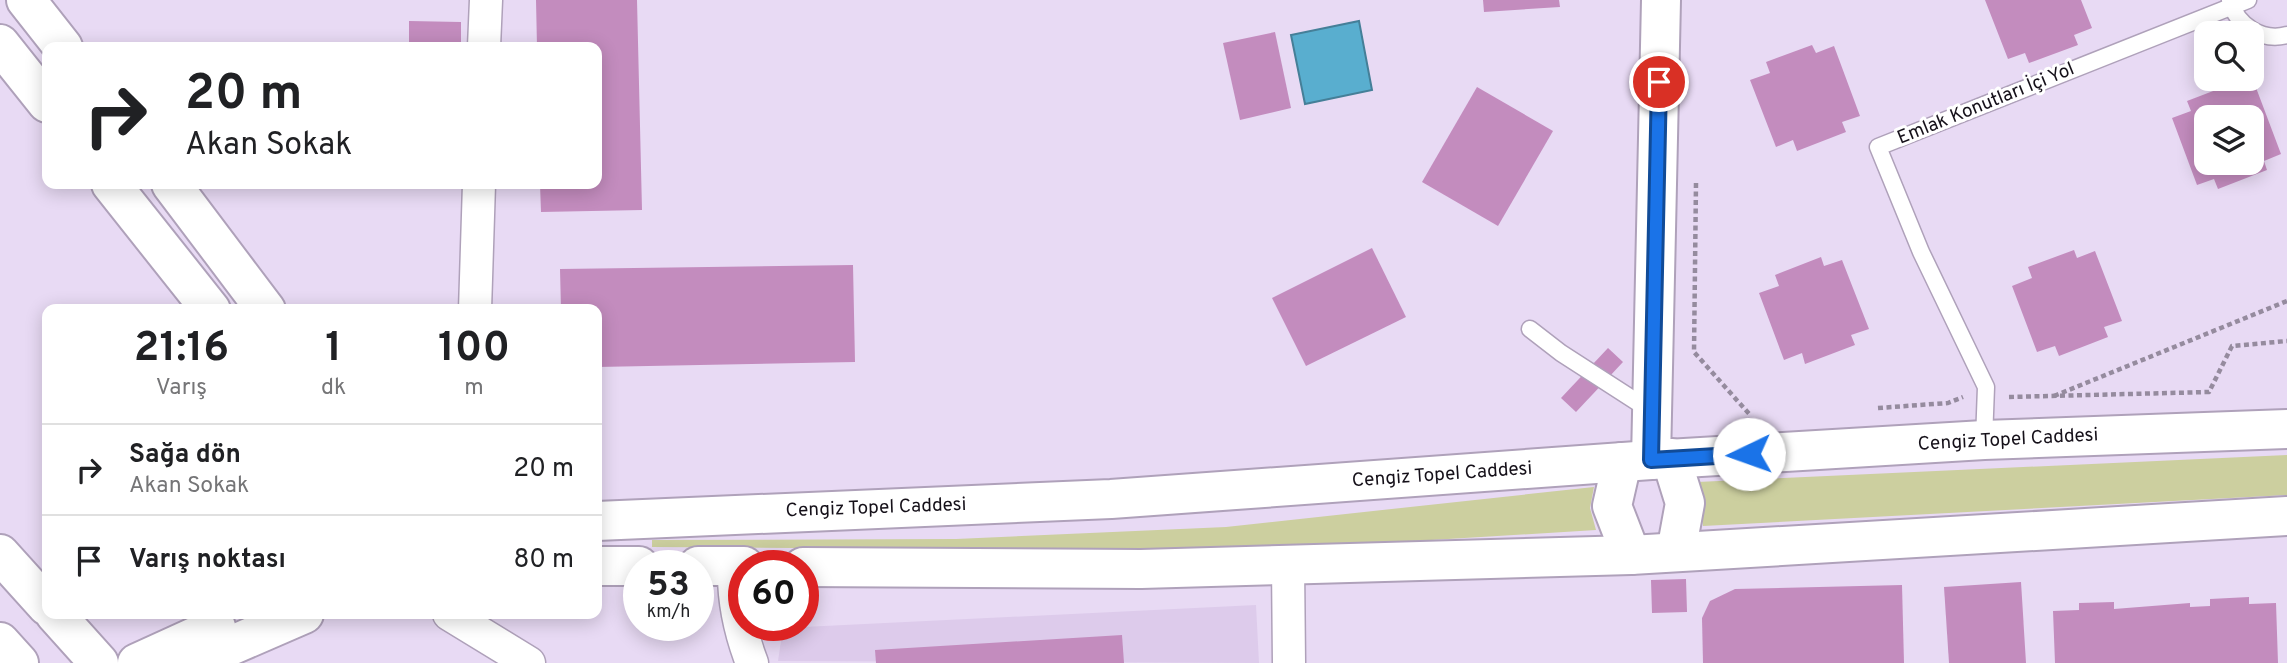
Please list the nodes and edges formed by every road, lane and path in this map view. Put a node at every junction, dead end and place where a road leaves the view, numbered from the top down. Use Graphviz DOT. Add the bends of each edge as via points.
graph roads {
  1 [pos="26,0"];
  2 [pos="486,0"];
  3 [pos="1661,0"];
  4 [pos="2248,0"];
  5 [pos="2231,3"];
  6 [pos="2287,35"];
  7 [pos="59,42"];
  8 [pos="484,42"];
  9 [pos="0,44"];
  10 [pos="42,97"];
  11 [pos="1696,180"];
  12 [pos="115,189"];
  13 [pos="175,189"];
  14 [pos="478,189"];
  15 [pos="2287,301"];
  16 [pos="206,304"];
  17 [pos="261,304"];
  18 [pos="475,304"];
  19 [pos="1530,329"];
  20 [pos="2051,397"];
  21 [pos="1651,411"];
  22 [pos="1751,416"];
  23 [pos="2287,429"];
  24 [pos="1984,440"];
  25 [pos="1648,460"];
  26 [pos="2287,516"];
  27 [pos="602,520"];
  28 [pos="1676,552"];
  29 [pos="0,554"];
  30 [pos="1631,555"];
  31 [pos="1288,565"];
  32 [pos="602,566"];
  33 [pos="623,566"];
  34 [pos="725,566"];
  35 [pos="819,567"];
  36 [pos="42,600"];
  37 [pos="59,619"];
  38 [pos="232,619"];
  39 [pos="292,619"];
  40 [pos="457,619"];
  41 [pos="0,642"];
  42 [pos="19,663"];
  43 [pos="99,663"];
  44 [pos="136,663"];
  45 [pos="191,663"];
  46 [pos="529,663"];
  47 [pos="752,663"];
  48 [pos="1289,663"];
  1 -- 7 [label="main road"];
  2 -- 8 [label="street"];
  3 -- 21 [label="main road"];
  4 -- 5 [label="lane, Emlak Konutları İçi Yol"];
  5 -- 6 [label="lane" via="2245,26 2268,36"];
  5 -- 24 [label="lane, Emlak Konutları İçi Yol" via="1878,147 1921,252 1986,387"];
  9 -- 10 [label="main road"];
  11 -- 22 [label="path" via="1694,352"];
  12 -- 16 [label="main road"];
  13 -- 17 [label="main road"];
  14 -- 18 [label="street"];
  15 -- 20 [label="path"];
  19 -- 21 [label="lane"];
  21 -- 25 [label="main road"];
  23 -- 24 [label="main road, Cengiz Topel Caddesi"];
  24 -- 25 [label="main road, Cengiz Topel Caddesi"];
  25 -- 27 [label="main road, Cengiz Topel Caddesi" via="1111,499"];
  25 -- 28 [label="main road" via="1685,503"];
  25 -- 30 [label="main road" via="1612,506"];
  26 -- 28 [label="main road"];
  28 -- 30 [label="main road"];
  29 -- 36 [label="main road"];
  30 -- 31 [label="main road"];
  31 -- 35 [label="main road"];
  31 -- 48 [label="street"];
  32 -- 33 [label="main road"];
  34 -- 47 [label="street"];
  37 -- 43 [label="main road"];
  38 -- 44 [label="main road"];
  39 -- 45 [label="main road"];
  40 -- 46 [label="street"];
  41 -- 42 [label="main road"];
}
